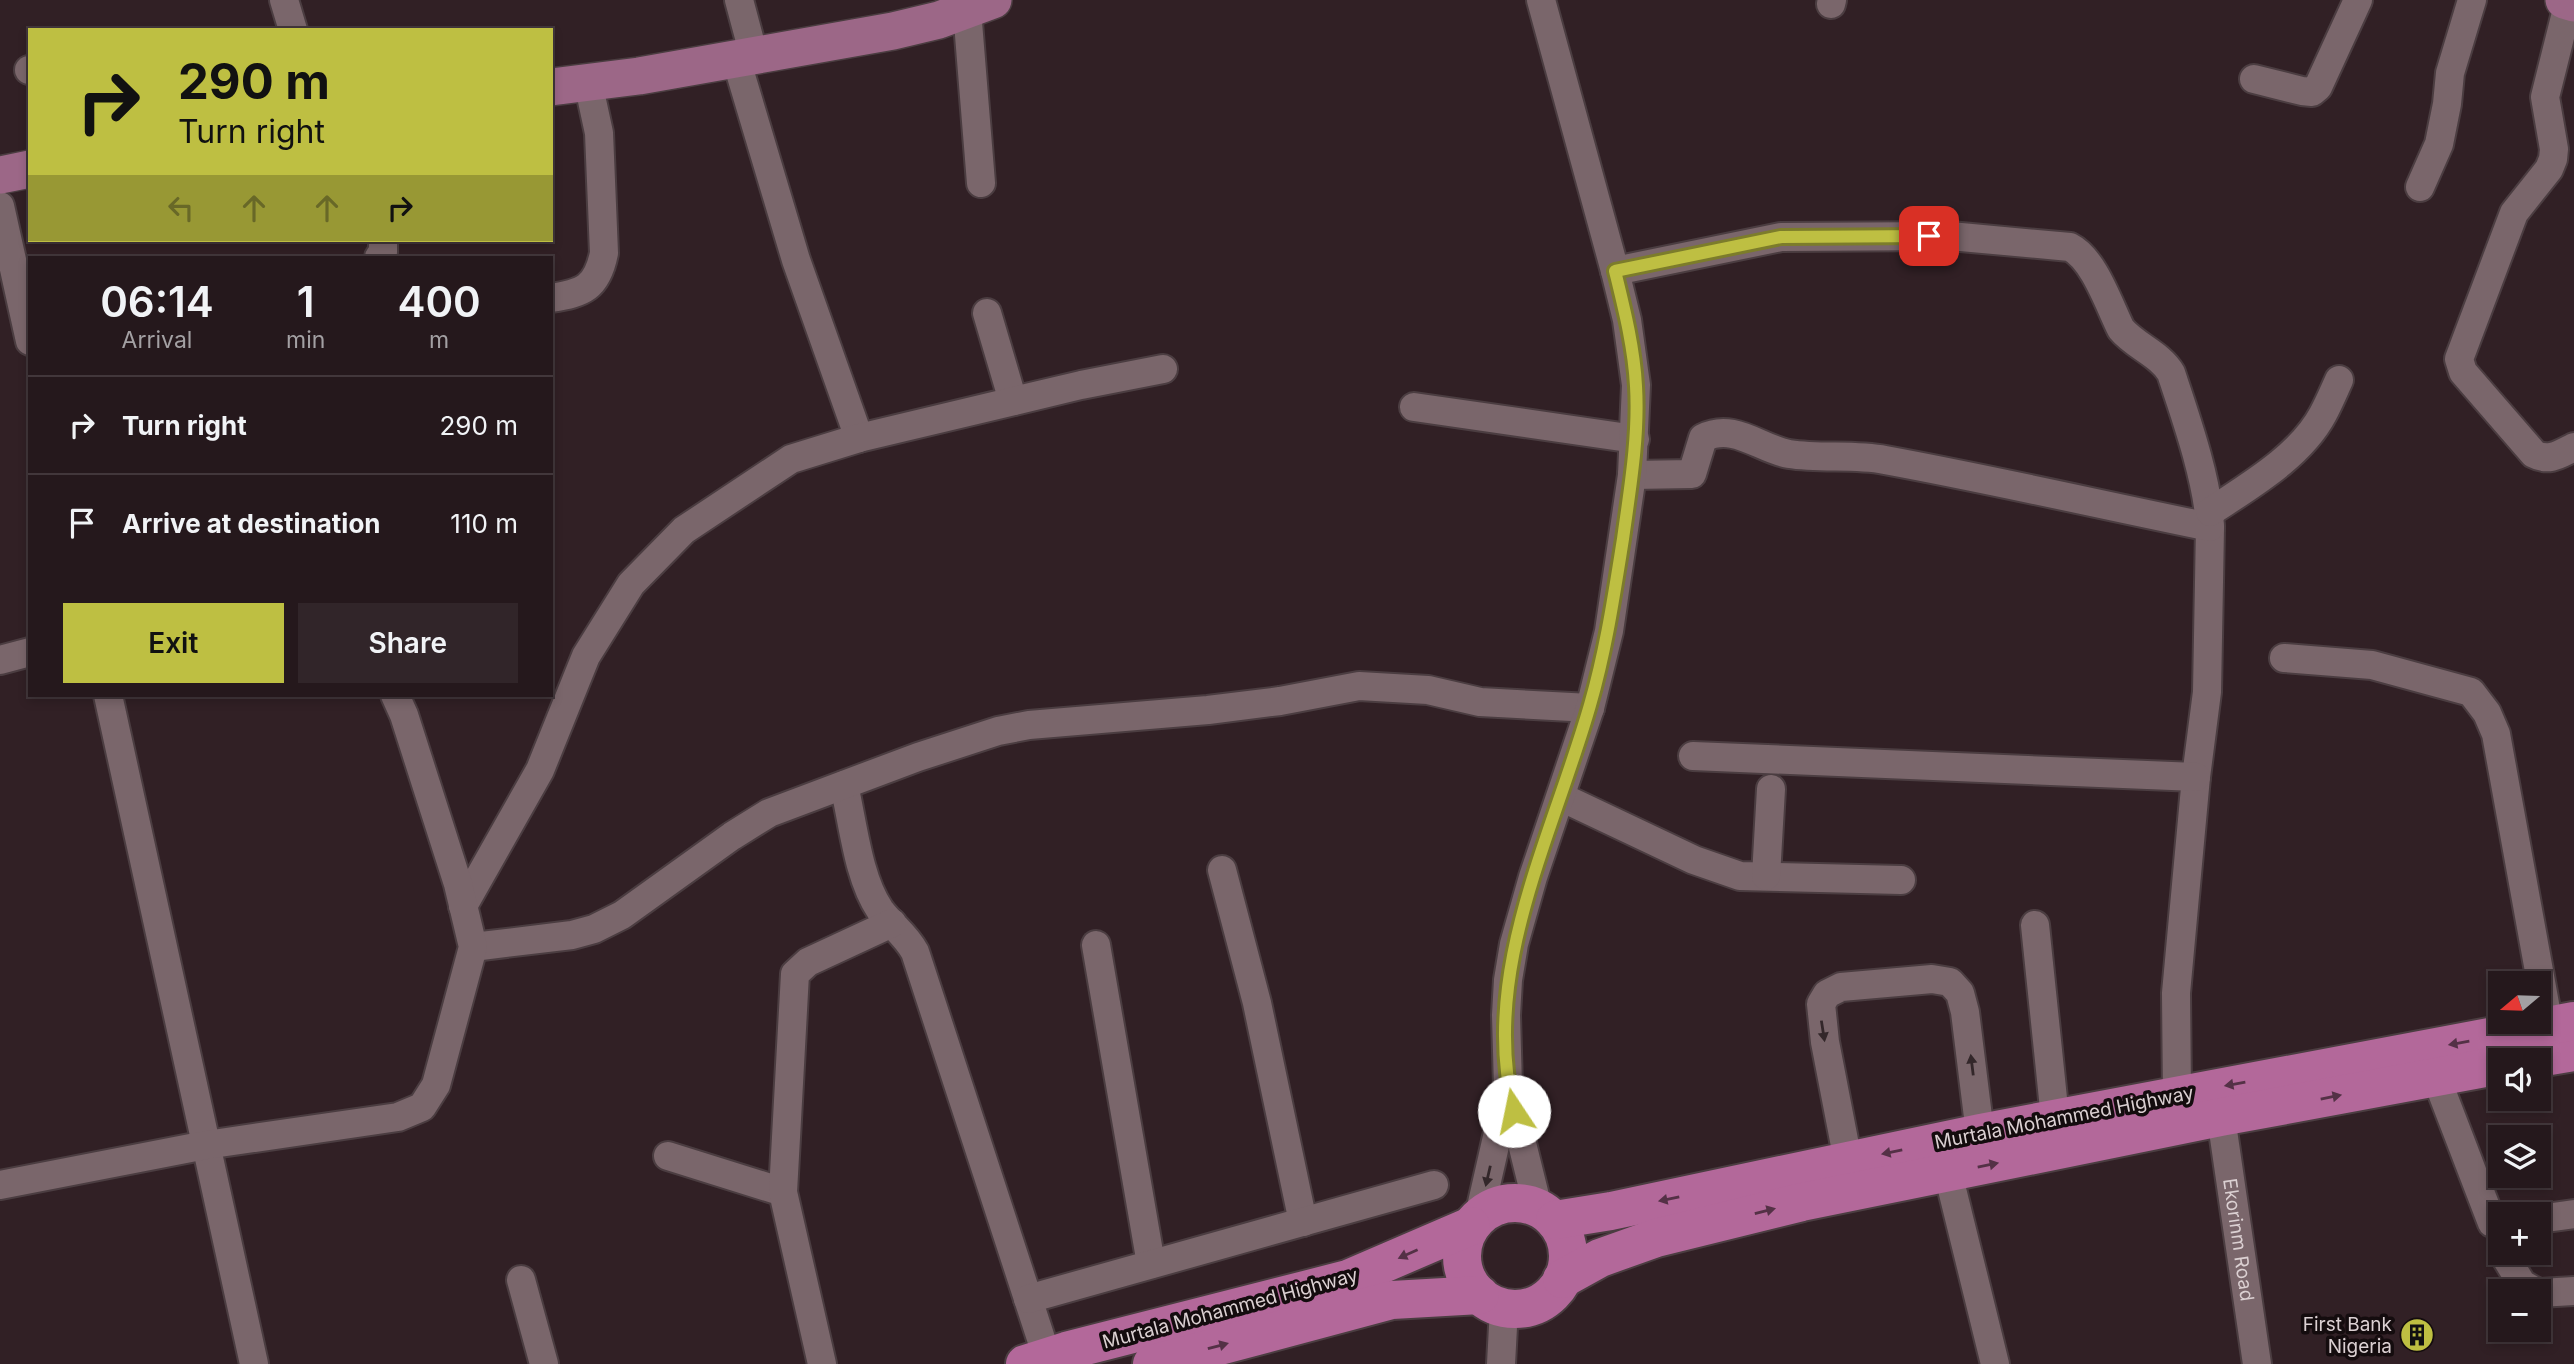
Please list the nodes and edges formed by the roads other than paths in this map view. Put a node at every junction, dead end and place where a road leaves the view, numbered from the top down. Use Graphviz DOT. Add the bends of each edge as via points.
graph roads {
  1 [pos="284,0"];
  2 [pos="739,0"];
  3 [pos="1541,0"];
  4 [pos="2358,0"];
  5 [pos="2472,0"];
  6 [pos="2569,1"];
  7 [pos="980,5"];
  8 [pos="292,28"];
  9 [pos="745,58"];
  10 [pos="2254,79"];
  11 [pos="588,82"];
  12 [pos="553,87"];
  13 [pos="28,169"];
  14 [pos="0,175"];
  15 [pos="981,183"];
  16 [pos="2420,187"];
  17 [pos="0,205"];
  18 [pos="1615,271"];
  19 [pos="553,298"];
  20 [pos="987,313"];
  21 [pos="28,332"];
  22 [pos="1163,369"];
  23 [pos="2339,380"];
  24 [pos="1013,401"];
  25 [pos="1414,407"];
  26 [pos="859,438"];
  27 [pos="1635,439"];
  28 [pos="2574,447"];
  29 [pos="1632,475"];
  30 [pos="2210,520"];
  31 [pos="28,653"];
  32 [pos="2284,658"];
  33 [pos="0,660"];
  34 [pos="108,697"];
  35 [pos="395,697"];
  36 [pos="1590,708"];
  37 [pos="1693,757"];
  38 [pos="2196,777"];
  39 [pos="844,785"];
  40 [pos="1771,789"];
  41 [pos="1561,797"];
  42 [pos="1222,870"];
  43 [pos="1766,876"];
  44 [pos="1901,880"];
  45 [pos="463,906"];
  46 [pos="892,923"];
  47 [pos="2035,925"];
  48 [pos="1096,945"];
  49 [pos="473,947"];
  50 [pos="2566,1033"];
  51 [pos="2544,1048"];
  52 [pos="2488,1067"];
  53 [pos="2437,1077"];
  54 [pos="1508,1087"];
  55 [pos="2177,1095"];
  56 [pos="2221,1117"];
  57 [pos="2055,1118"];
  58 [pos="1980,1132"];
  59 [pos="206,1145"];
  60 [pos="668,1156"];
  61 [pos="1848,1161"];
  62 [pos="1948,1173"];
  63 [pos="0,1185"];
  64 [pos="1434,1185"];
  65 [pos="783,1192"];
  66 [pos="2488,1209"];
  67 [pos="1546,1214"];
  68 [pos="2574,1214"];
  69 [pos="2551,1217"];
  70 [pos="1475,1221"];
  71 [pos="1303,1222"];
  72 [pos="1151,1264"];
  73 [pos="1562,1279"];
  74 [pos="521,1280"];
  75 [pos="2574,1291"];
  76 [pos="2551,1292"];
  77 [pos="1028,1299"];
  78 [pos="1492,1301"];
  79 [pos="1036,1360"];
  80 [pos="254,1364"];
  81 [pos="544,1364"];
  82 [pos="822,1364"];
  83 [pos="1152,1364"];
  84 [pos="1501,1364"];
  85 [pos="1995,1364"];
  86 [pos="2257,1364"];
  1 -- 8 [label="street"];
  2 -- 9 [label="street"];
  3 -- 18 [label="street"];
  4 -- 10 [label="street" via="2312,92"];
  5 -- 16 [label="street" via="2449,74 2439,144"];
  6 -- 28 [label="street" via="2545,97 2553,159 2514,214 2459,359 2463,372 2533,454 2550,458"];
  7 -- 9 [label="main road" via="893,31"];
  7 -- 15 [label="street"];
  9 -- 11 [label="main road"];
  9 -- 26 [label="street" via="796,260"];
  11 -- 12 [label="main road"];
  11 -- 19 [label="street" via="599,133 604,253 588,288"];
  13 -- 14 [label="main road"];
  17 -- 21 [label="street"];
  18 -- 27 [label="street" via="1636,385"];
  18 -- 30 [label="street" via="1781,237 1950,236 2070,247 2094,273 2127,337 2171,373"];
  20 -- 24 [label="street"];
  22 -- 24 [label="street"];
  23 -- 30 [label="street" via="2322,416 2291,453"];
  24 -- 26 [label="street"];
  25 -- 27 [label="street"];
  26 -- 45 [label="street" via="791,459 684,530 631,584 586,656 540,770"];
  27 -- 29 [label="street"];
  29 -- 30 [label="street" via="1692,474 1703,438 1744,435 1789,454 1884,460"];
  29 -- 36 [label="street" via="1609,631"];
  30 -- 38 [label="street" via="2207,692"];
  31 -- 33 [label="street"];
  32 -- 50 [label="street" via="2372,665 2471,692 2487,713 2496,734"];
  34 -- 59 [label="street"];
  35 -- 45 [label="street"];
  36 -- 39 [label="street" via="1480,702 1428,690 1359,686 1208,710 1029,725 970,738"];
  36 -- 41 [label="street"];
  37 -- 38 [label="street"];
  38 -- 55 [label="street" via="2176,993"];
  39 -- 46 [label="street" via="863,868 881,911"];
  39 -- 49 [label="street" via="769,813 622,915 594,929"];
  40 -- 43 [label="street"];
  41 -- 43 [label="street" via="1694,860 1740,876"];
  41 -- 54 [label="street" via="1514,944 1506,1015"];
  42 -- 71 [label="street" via="1257,1003"];
  43 -- 44 [label="street"];
  45 -- 49 [label="street"];
  46 -- 65 [label="street" via="808,962 795,974"];
  46 -- 77 [label="street" via="915,952"];
  47 -- 57 [label="street"];
  48 -- 72 [label="street"];
  49 -- 59 [label="street" via="436,1085 422,1107 398,1117"];
  50 -- 51 [label="highway"];
  50 -- 55 [label="highway, Murtala Mohammed Highway, one-way"];
  52 -- 53 [label="highway, Murtala Mohammed Highway"];
  56 -- 53 [label="highway, Murtala Mohammed Highway, one-way"];
  53 -- 66 [label="street"];
  54 -- 67 [label="street"];
  54 -- 70 [label="street, one-way"];
  55 -- 57 [label="highway, Murtala Mohammed Highway"];
  62 -- 56 [label="highway, Murtala Mohammed Highway, one-way"];
  56 -- 86 [label="street, Ekorinm Road"];
  57 -- 58 [label="highway, Murtala Mohammed Highway"];
  58 -- 61 [label="highway, Murtala Mohammed Highway, one-way"];
  58 -- 61 [label="street, one-way" via="1965,1012 1950,982 1933,979 1841,987 1821,1004"];
  59 -- 63 [label="street"];
  59 -- 80 [label="street"];
  60 -- 65 [label="street"];
  61 -- 67 [label="highway, Murtala Mohammed Highway, one-way" via="1611,1211"];
  73 -- 62 [label="highway, Murtala Mohammed Highway, one-way" via="1600,1258 1656,1238"];
  62 -- 85 [label="street"];
  64 -- 71 [label="street"];
  65 -- 82 [label="street"];
  67 -- 70 [label="highway" via="1514,1202 1489,1209"];
  67 -- 73 [label="highway" via="1563,1234 1568,1249"];
  68 -- 69 [label="street"];
  70 -- 78 [label="highway" via="1464,1241 1463,1267 1469,1282"];
  70 -- 79 [label="highway, Murtala Mohammed Highway, one-way" via="1348,1279"];
  71 -- 72 [label="street"];
  72 -- 77 [label="street"];
  73 -- 78 [label="highway" via="1548,1297 1534,1305 1519,1309"];
  74 -- 81 [label="street"];
  75 -- 76 [label="street"];
  77 -- 79 [label="street"];
  83 -- 78 [label="highway, Murtala Mohammed Highway, one-way" via="1392,1300"];
  78 -- 84 [label="street"];
}
